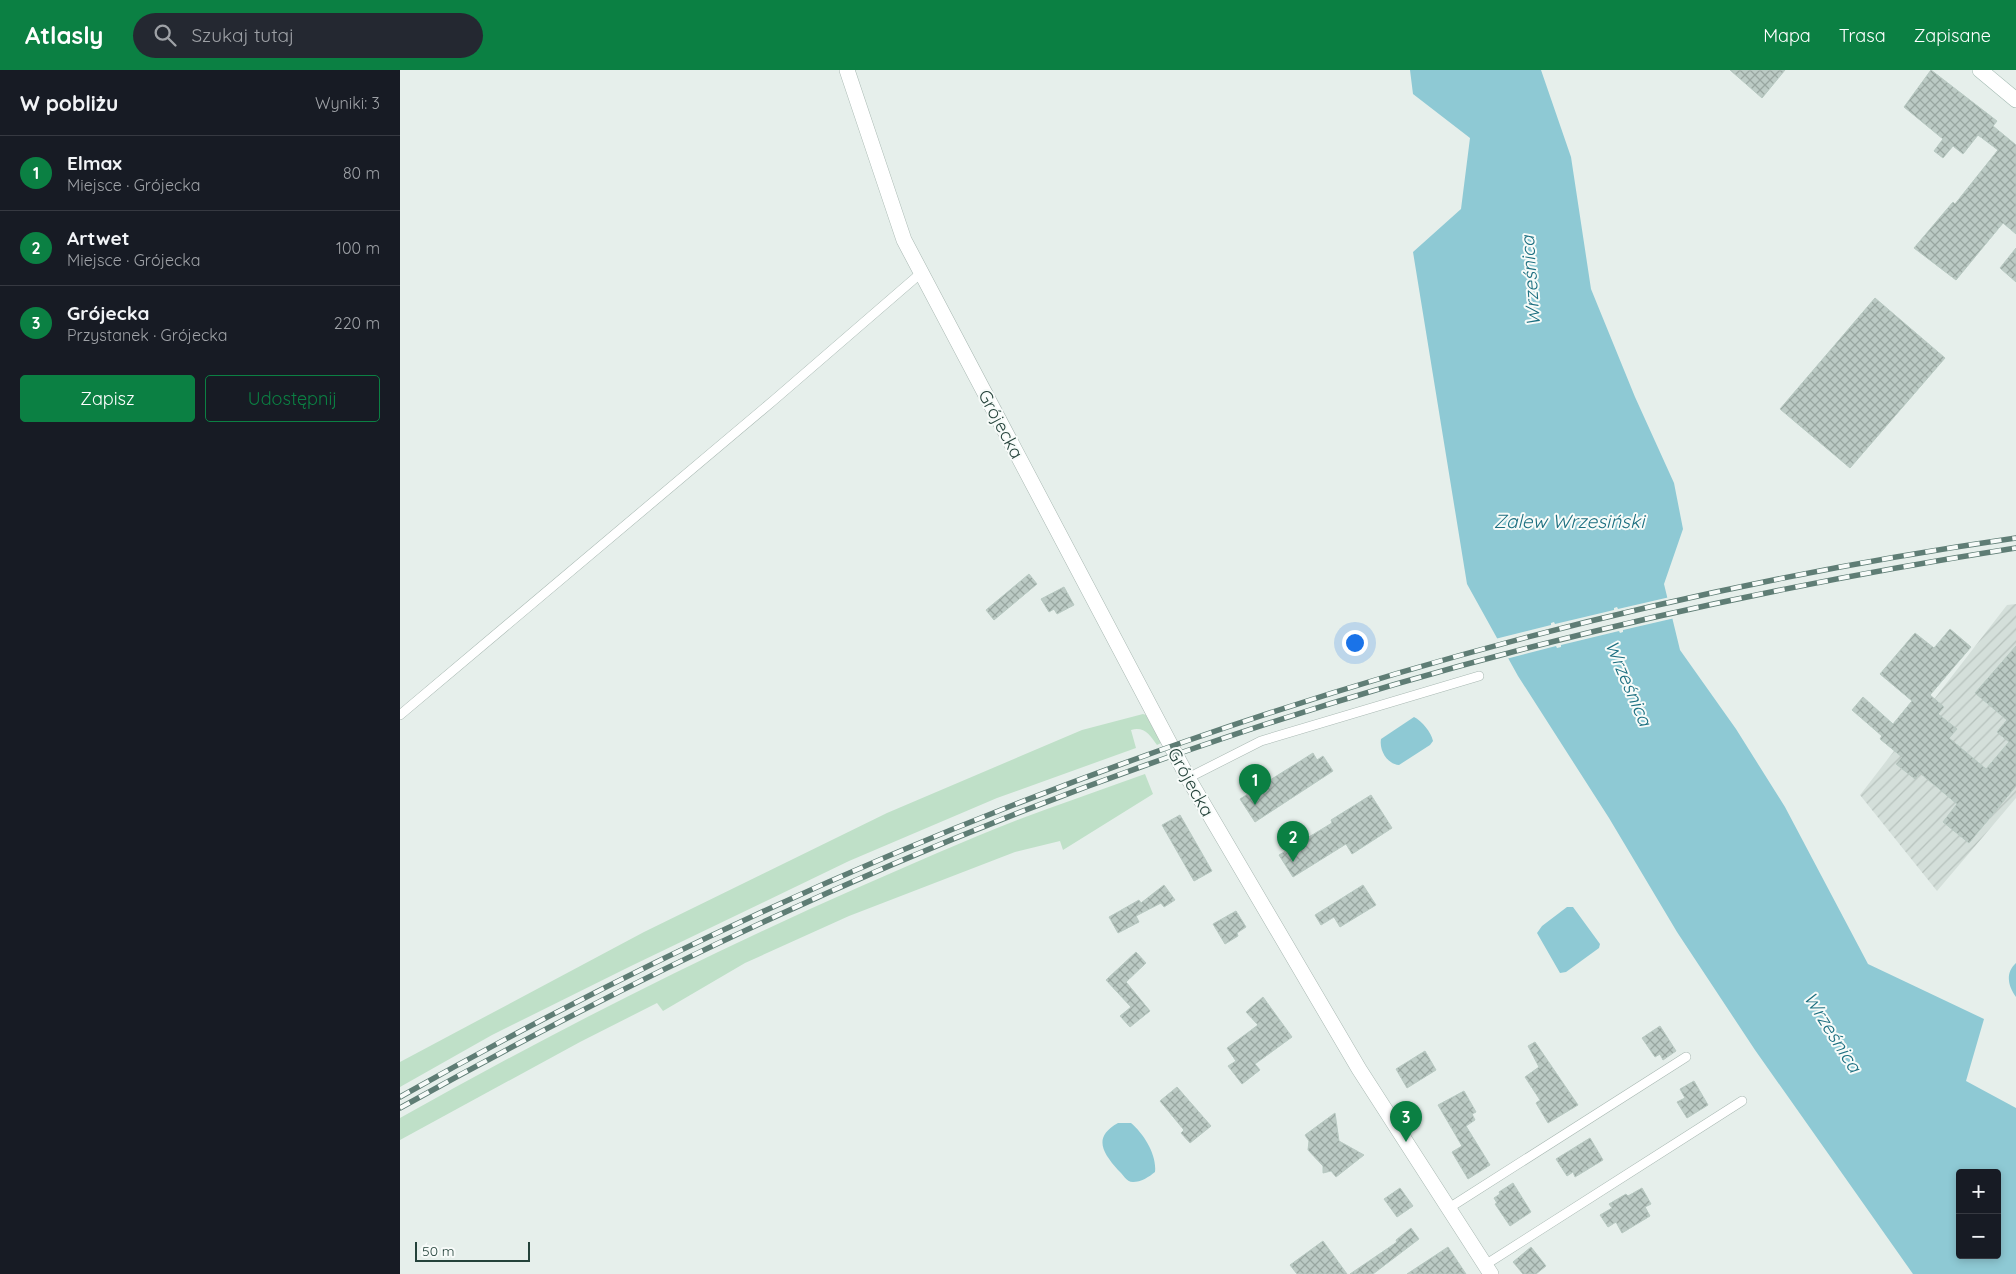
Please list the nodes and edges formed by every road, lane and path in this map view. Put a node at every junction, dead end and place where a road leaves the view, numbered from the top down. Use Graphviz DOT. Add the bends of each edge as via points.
graph roads {
  1 [pos="847,70"];
  2 [pos="1980,70"];
  3 [pos="2016,100"];
  4 [pos="921,273"];
  5 [pos="1479,676"];
  6 [pos="400,715"];
  7 [pos="1188,778"];
  8 [pos="1686,1057"];
  9 [pos="1742,1101"];
  10 [pos="1449,1208"];
  11 [pos="1488,1269"];
  1 -- 4 [label="street, Grójecka" via="904,240"];
  2 -- 3 [label="street"];
  4 -- 6 [label="lane"];
  4 -- 7 [label="street, Grójecka"];
  5 -- 7 [label="lane" via="1261,741"];
  7 -- 10 [label="street, Grójecka" via="1359,1070"];
  8 -- 10 [label="lane"];
  9 -- 11 [label="lane"];
  10 -- 11 [label="street, Grójecka"];
}
